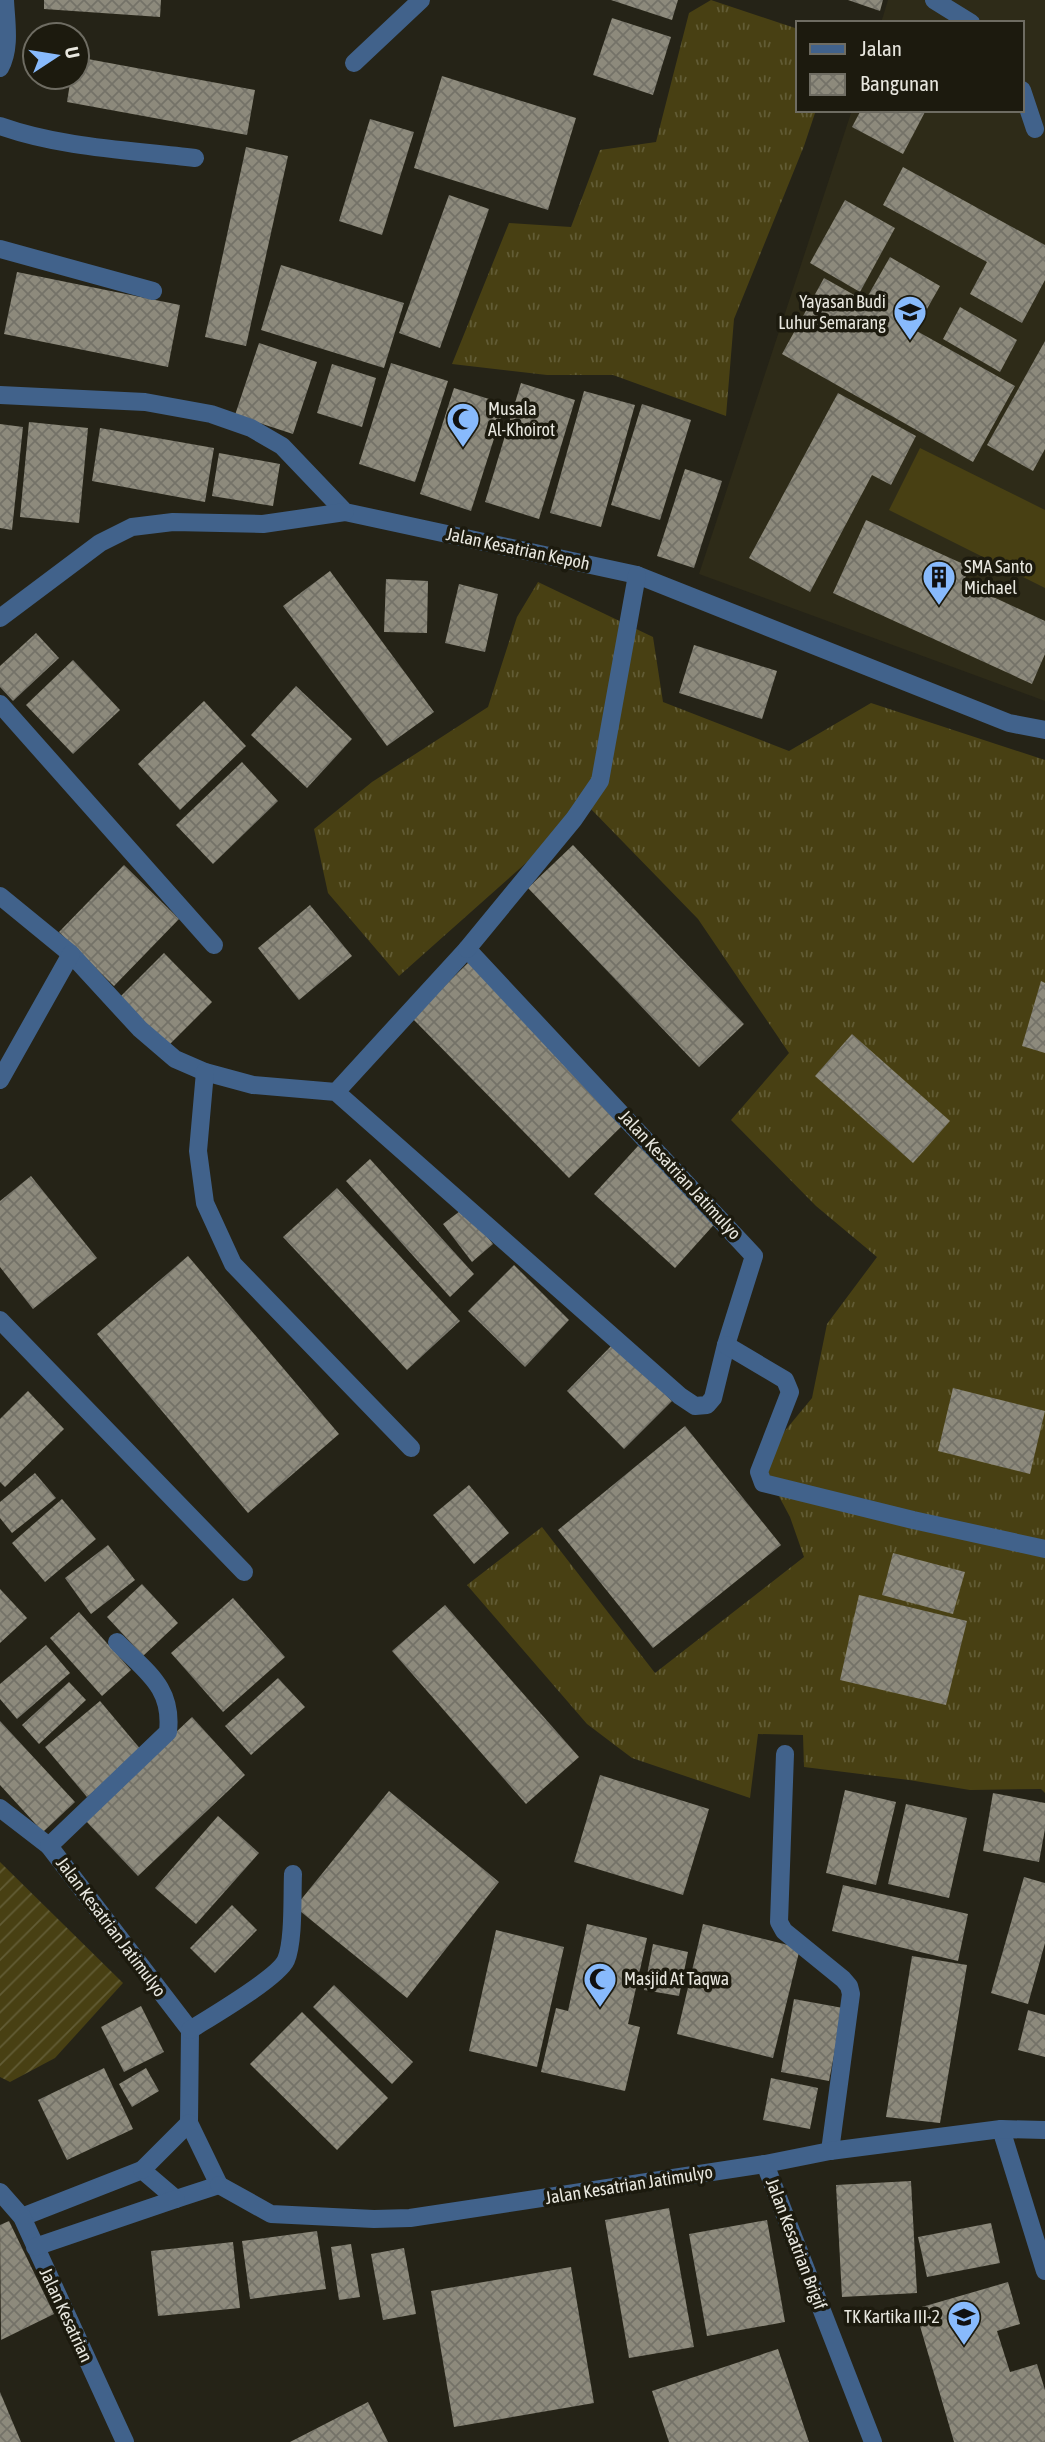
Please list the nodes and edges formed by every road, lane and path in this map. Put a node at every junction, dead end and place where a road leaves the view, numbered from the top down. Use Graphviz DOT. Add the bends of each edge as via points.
graph roads {
  1 [pos="5,0"];
  2 [pos="421,0"];
  3 [pos="934,0"];
  4 [pos="968,21"];
  5 [pos="354,63"];
  6 [pos="0,68"];
  7 [pos="1024,96"];
  8 [pos="0,126"];
  9 [pos="1035,129"];
  10 [pos="195,158"];
  11 [pos="0,249"];
  12 [pos="153,291"];
  13 [pos="0,395"];
  14 [pos="345,512"];
  15 [pos="637,575"];
  16 [pos="0,618"];
  17 [pos="0,704"];
  18 [pos="1045,730"];
  19 [pos="0,896"];
  20 [pos="214,945"];
  21 [pos="467,949"];
  22 [pos="71,954"];
  23 [pos="205,1072"];
  24 [pos="0,1080"];
  25 [pos="336,1092"];
  26 [pos="0,1320"];
  27 [pos="726,1345"];
  28 [pos="411,1448"];
  29 [pos="1045,1549"];
  30 [pos="244,1572"];
  31 [pos="117,1642"];
  32 [pos="785,1754"];
  33 [pos="0,1808"];
  34 [pos="49,1846"];
  35 [pos="293,1874"];
  36 [pos="190,2030"];
  37 [pos="189,2123"];
  38 [pos="1000,2129"];
  39 [pos="1045,2130"];
  40 [pos="830,2151"];
  41 [pos="765,2164"];
  42 [pos="142,2169"];
  43 [pos="219,2185"];
  44 [pos="0,2192"];
  45 [pos="176,2199"];
  46 [pos="22,2217"];
  47 [pos="35,2247"];
  48 [pos="1045,2272"];
  49 [pos="125,2442"];
  50 [pos="873,2442"];
  1 -- 6 [label="street" via="6,58"];
  2 -- 5 [label="street"];
  3 -- 4 [label="street"];
  7 -- 9 [label="street"];
  8 -- 10 [label="street" via="80,146"];
  11 -- 12 [label="street"];
  13 -- 14 [label="street" via="145,402 211,414 251,428 282,446"];
  14 -- 15 [label="street, Jalan Kesatrian Kepoh"];
  14 -- 16 [label="street" via="263,524 173,522 132,527 100,543"];
  15 -- 18 [label="street, Jalan Kesatrian Kepoh" via="1009,723"];
  15 -- 21 [label="street" via="600,781"];
  17 -- 20 [label="street"];
  19 -- 22 [label="street"];
  21 -- 25 [label="street"];
  21 -- 27 [label="street, Jalan Kesatrian Jatimulyo" via="752,1252 754,1261"];
  22 -- 23 [label="street" via="174,1059"];
  22 -- 24 [label="street"];
  23 -- 25 [label="street" via="253,1085"];
  23 -- 28 [label="street" via="198,1151 205,1203 233,1264"];
  25 -- 27 [label="street, Jalan Kesatrian Jatimulyo" via="695,1406 707,1405 713,1398"];
  26 -- 30 [label="street"];
  27 -- 29 [label="street" via="785,1380 790,1392 759,1472 763,1483"];
  31 -- 34 [label="street" via="161,1687 170,1713 167,1732"];
  32 -- 40 [label="street" via="779,1922 843,1979 851,1994"];
  33 -- 34 [label="street, Jalan Kesatrian Jatimulyo"];
  34 -- 36 [label="street, Jalan Kesatrian Jatimulyo"];
  35 -- 36 [label="street" via="285,1961"];
  36 -- 37 [label="street"];
  37 -- 42 [label="street"];
  37 -- 43 [label="street"];
  38 -- 39 [label="street, Jalan Kesatrian Jatimulyo"];
  38 -- 40 [label="street, Jalan Kesatrian Jatimulyo"];
  38 -- 48 [label="street"];
  40 -- 41 [label="street, Jalan Kesatrian Jatimulyo"];
  41 -- 43 [label="street, Jalan Kesatrian Jatimulyo" via="410,2218 271,2214"];
  41 -- 50 [label="street, Jalan Kesatrian Brigif"];
  42 -- 45 [label="street"];
  42 -- 46 [label="street"];
  43 -- 45 [label="street"];
  44 -- 46 [label="street, Jalan Kesatrian"];
  45 -- 47 [label="street"];
  46 -- 47 [label="street, Jalan Kesatrian"];
  47 -- 49 [label="street, Jalan Kesatrian"];
}
